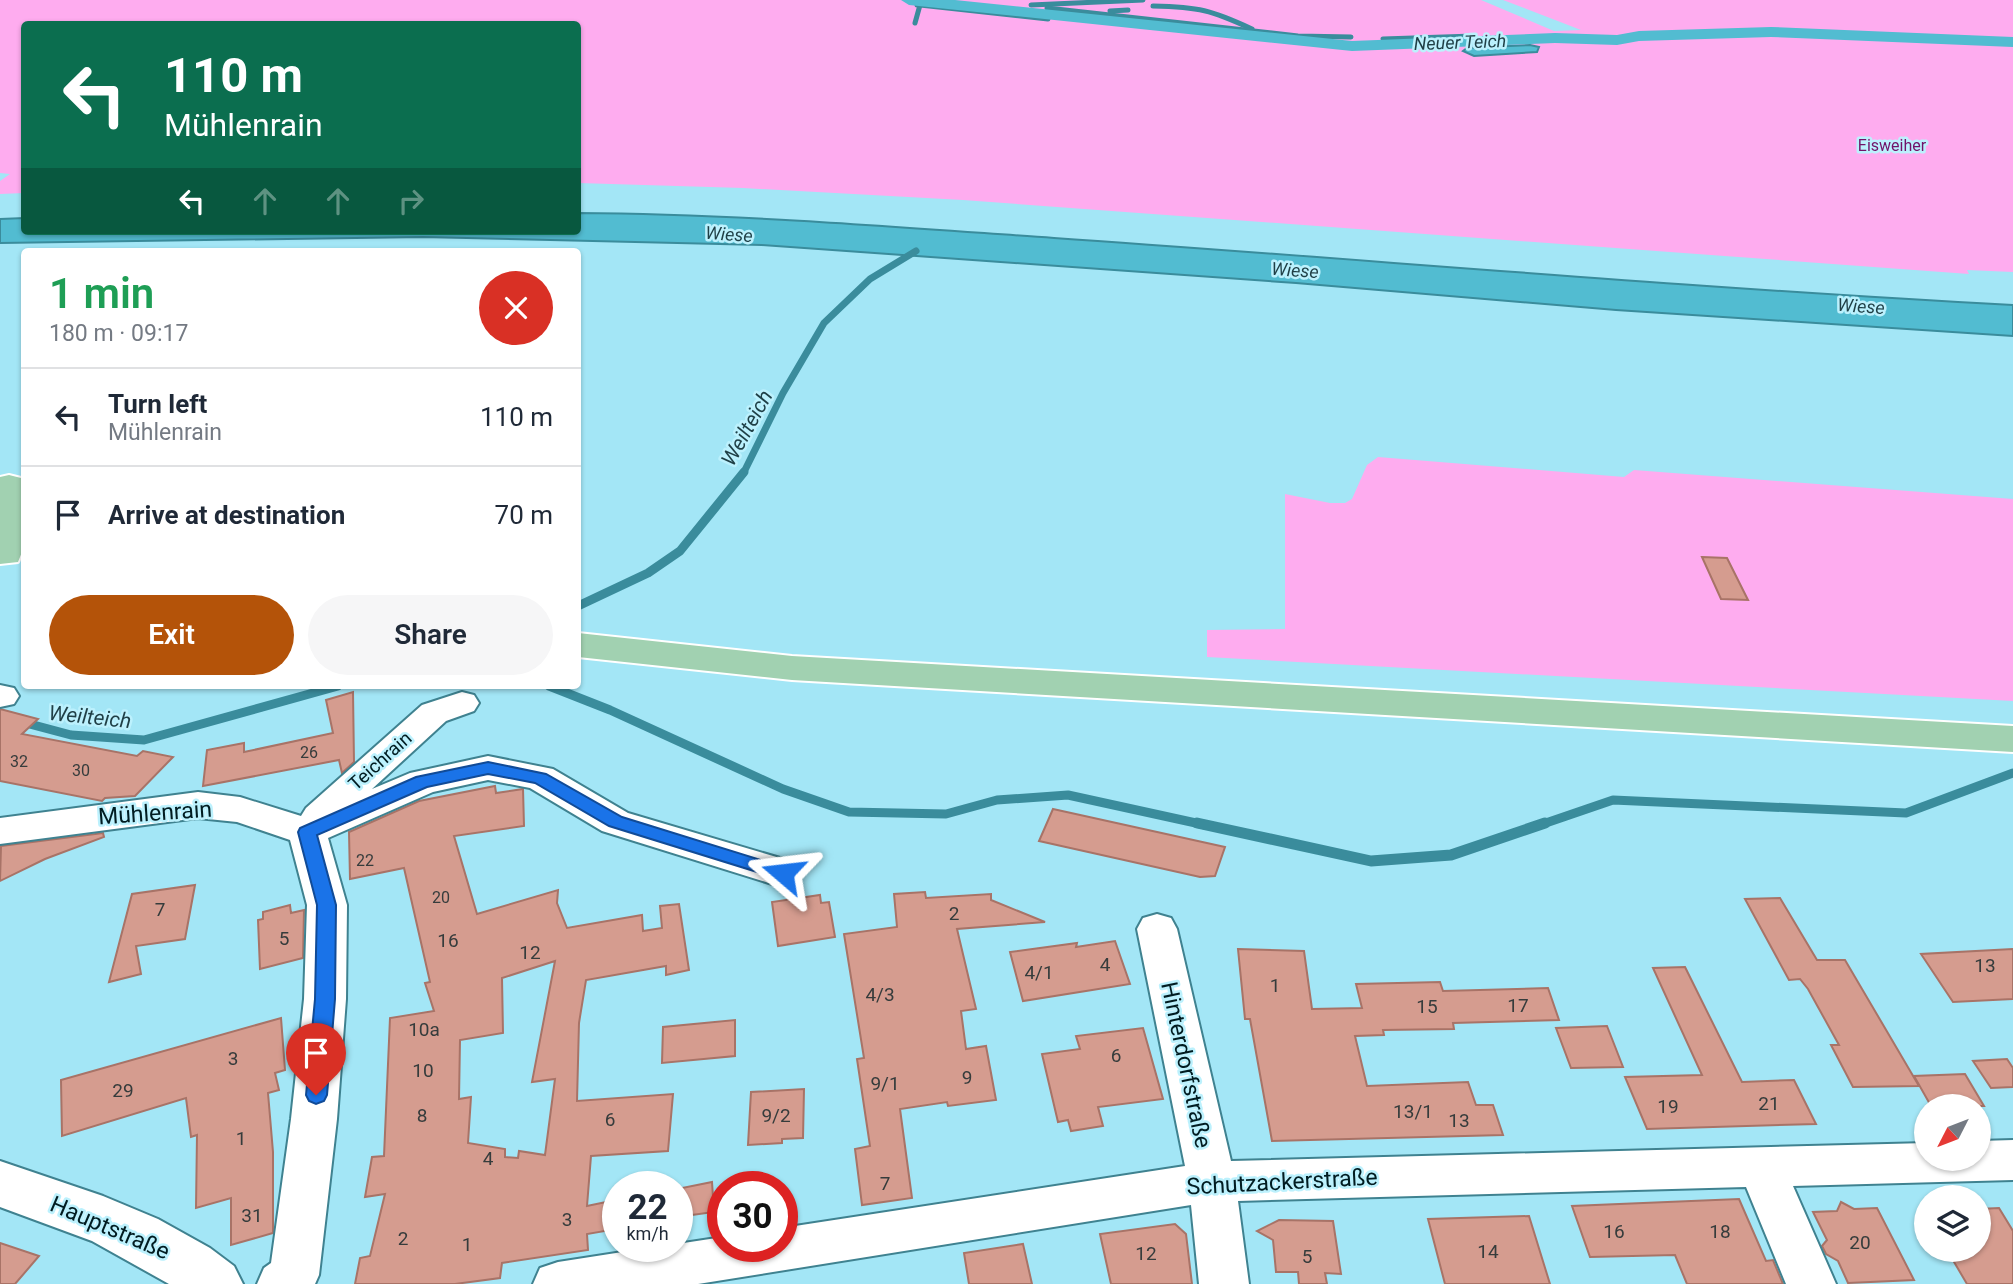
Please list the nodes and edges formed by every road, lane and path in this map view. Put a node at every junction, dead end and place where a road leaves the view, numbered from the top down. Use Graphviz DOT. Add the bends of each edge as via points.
graph roads {
  1 [pos="11,486"];
  2 [pos="14,561"];
  3 [pos="581,645"];
  4 [pos="462,704"];
  5 [pos="2013,739"];
  6 [pos="0,831"];
  7 [pos="305,832"];
  8 [pos="783,873"];
  9 [pos="1157,929"];
  10 [pos="2013,1160"];
  11 [pos="1761,1166"];
  12 [pos="1212,1182"];
  13 [pos="0,1184"];
  14 [pos="214,1284"];
  15 [pos="282,1284"];
  16 [pos="558,1284"];
  17 [pos="1224,1284"];
  18 [pos="1811,1284"];
  1 -- 2 [label="main road"];
  3 -- 5 [label="main road" via="792,668"];
  4 -- 7 [label="street, Teichrain" via="434,713"];
  6 -- 7 [label="street, Mühlenrain" via="198,805 240,810"];
  7 -- 8 [label="street" via="423,782 488,768 540,778 615,822"];
  7 -- 15 [label="street" via="327,905 325,999 294,1275"];
  9 -- 12 [label="street, Hinterdorfstraße"];
  10 -- 11 [label="street, Schutzackerstraße"];
  11 -- 12 [label="street, Schutzackerstraße"];
  11 -- 18 [label="street"];
  12 -- 16 [label="street, Schutzackerstraße"];
  12 -- 17 [label="street, Hinterdorfstraße"];
  13 -- 14 [label="street, Hauptstraße" via="163,1248"];
}
